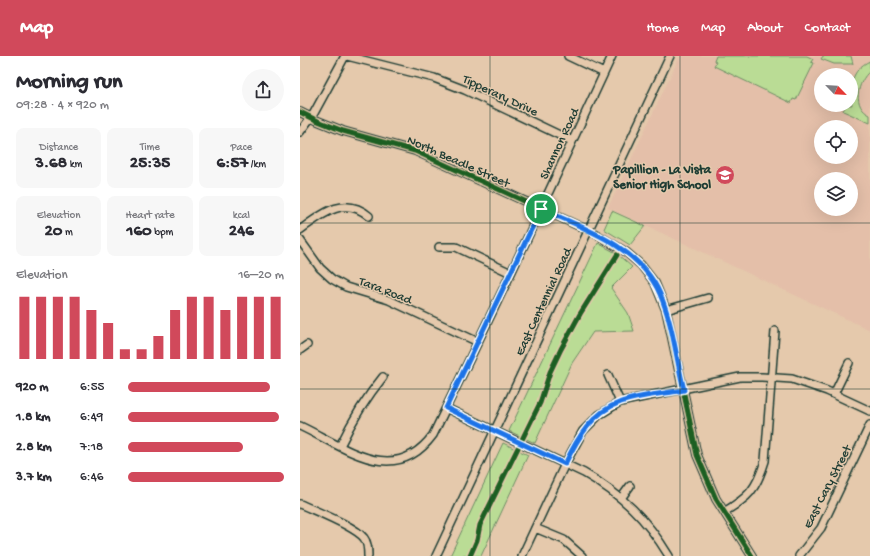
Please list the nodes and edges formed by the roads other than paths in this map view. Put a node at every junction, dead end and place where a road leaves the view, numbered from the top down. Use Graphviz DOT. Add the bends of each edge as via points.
graph roads {
  1 [pos="346,56"];
  2 [pos="568,56"];
  3 [pos="612,56"];
  4 [pos="670,56"];
  5 [pos="604,73"];
  6 [pos="300,112"];
  7 [pos="311,118"];
  8 [pos="300,132"];
  9 [pos="572,141"];
  10 [pos="541,209"];
  11 [pos="369,216"];
  12 [pos="300,230"];
  13 [pos="588,230"];
  14 [pos="300,240"];
  15 [pos="439,248"];
  16 [pos="511,273"];
  17 [pos="708,298"];
  18 [pos="666,310"];
  19 [pos="775,331"];
  20 [pos="478,342"];
  21 [pos="307,345"];
  22 [pos="300,350"];
  23 [pos="849,363"];
  24 [pos="608,375"];
  25 [pos="383,377"];
  26 [pos="771,377"];
  27 [pos="684,390"];
  28 [pos="834,394"];
  29 [pos="620,402"];
  30 [pos="446,408"];
  31 [pos="870,411"];
  32 [pos="870,425"];
  33 [pos="300,426"];
  34 [pos="495,431"];
  35 [pos="340,446"];
  36 [pos="565,464"];
  37 [pos="630,486"];
  38 [pos="622,497"];
  39 [pos="300,504"];
  40 [pos="724,512"];
  41 [pos="535,528"];
  42 [pos="368,556"];
  43 [pos="436,556"];
  44 [pos="522,556"];
  45 [pos="582,556"];
  46 [pos="669,556"];
  47 [pos="752,556"];
  48 [pos="799,556"];
  1 -- 7 [label="street"];
  1 -- 9 [label="street, Tipperary Drive" via="434,78"];
  2 -- 5 [label="street"];
  3 -- 5 [label="street, Shannon Road"];
  4 -- 13 [label="street, East Centennial Road"];
  5 -- 9 [label="street, Shannon Road"];
  6 -- 7 [label="street, North Beadle Street"];
  7 -- 8 [label="street"];
  7 -- 10 [label="street, North Beadle Street" via="415,151"];
  9 -- 10 [label="street, Shannon Road"];
  10 -- 13 [label="street, North Beadle Street"];
  10 -- 16 [label="street, Shannon Road"];
  11 -- 12 [label="street" via="356,207 336,208"];
  13 -- 18 [label="street, North Beadle Street" via="626,252 641,265 655,283"];
  13 -- 34 [label="street, East Centennial Road"];
  14 -- 20 [label="street, Tara Road" via="320,268 332,279 346,287 389,300"];
  15 -- 16 [label="street" via="456,247"];
  16 -- 20 [label="street, Shannon Road"];
  17 -- 18 [label="street"];
  18 -- 27 [label="street, North Beadle Street"];
  19 -- 26 [label="street"];
  20 -- 30 [label="street, Shannon Road"];
  21 -- 22 [label="street"];
  23 -- 28 [label="street"];
  24 -- 29 [label="street"];
  25 -- 35 [label="street" via="359,409"];
  26 -- 27 [label="street" via="740,377"];
  26 -- 28 [label="street" via="792,379"];
  26 -- 40 [label="street" via="765,461 761,475 753,491"];
  27 -- 29 [label="street"];
  27 -- 40 [label="street, North Beadle Street" via="697,456"];
  28 -- 31 [label="street"];
  29 -- 36 [label="street" via="587,426"];
  30 -- 34 [label="street"];
  30 -- 35 [label="street, Shannon Road" via="426,444 404,459 383,462"];
  32 -- 48 [label="street, East Cary Street" via="821,528"];
  33 -- 35 [label="street, Shannon Road"];
  34 -- 36 [label="street"];
  34 -- 43 [label="street, East Centennial Road"];
  36 -- 38 [label="street"];
  36 -- 41 [label="street"];
  37 -- 38 [label="street"];
  38 -- 46 [label="street" via="644,520"];
  39 -- 42 [label="street" via="355,530 364,538"];
  40 -- 47 [label="street, North Beadle Street"];
  41 -- 44 [label="street"];
  41 -- 45 [label="street" via="564,540"];
}
